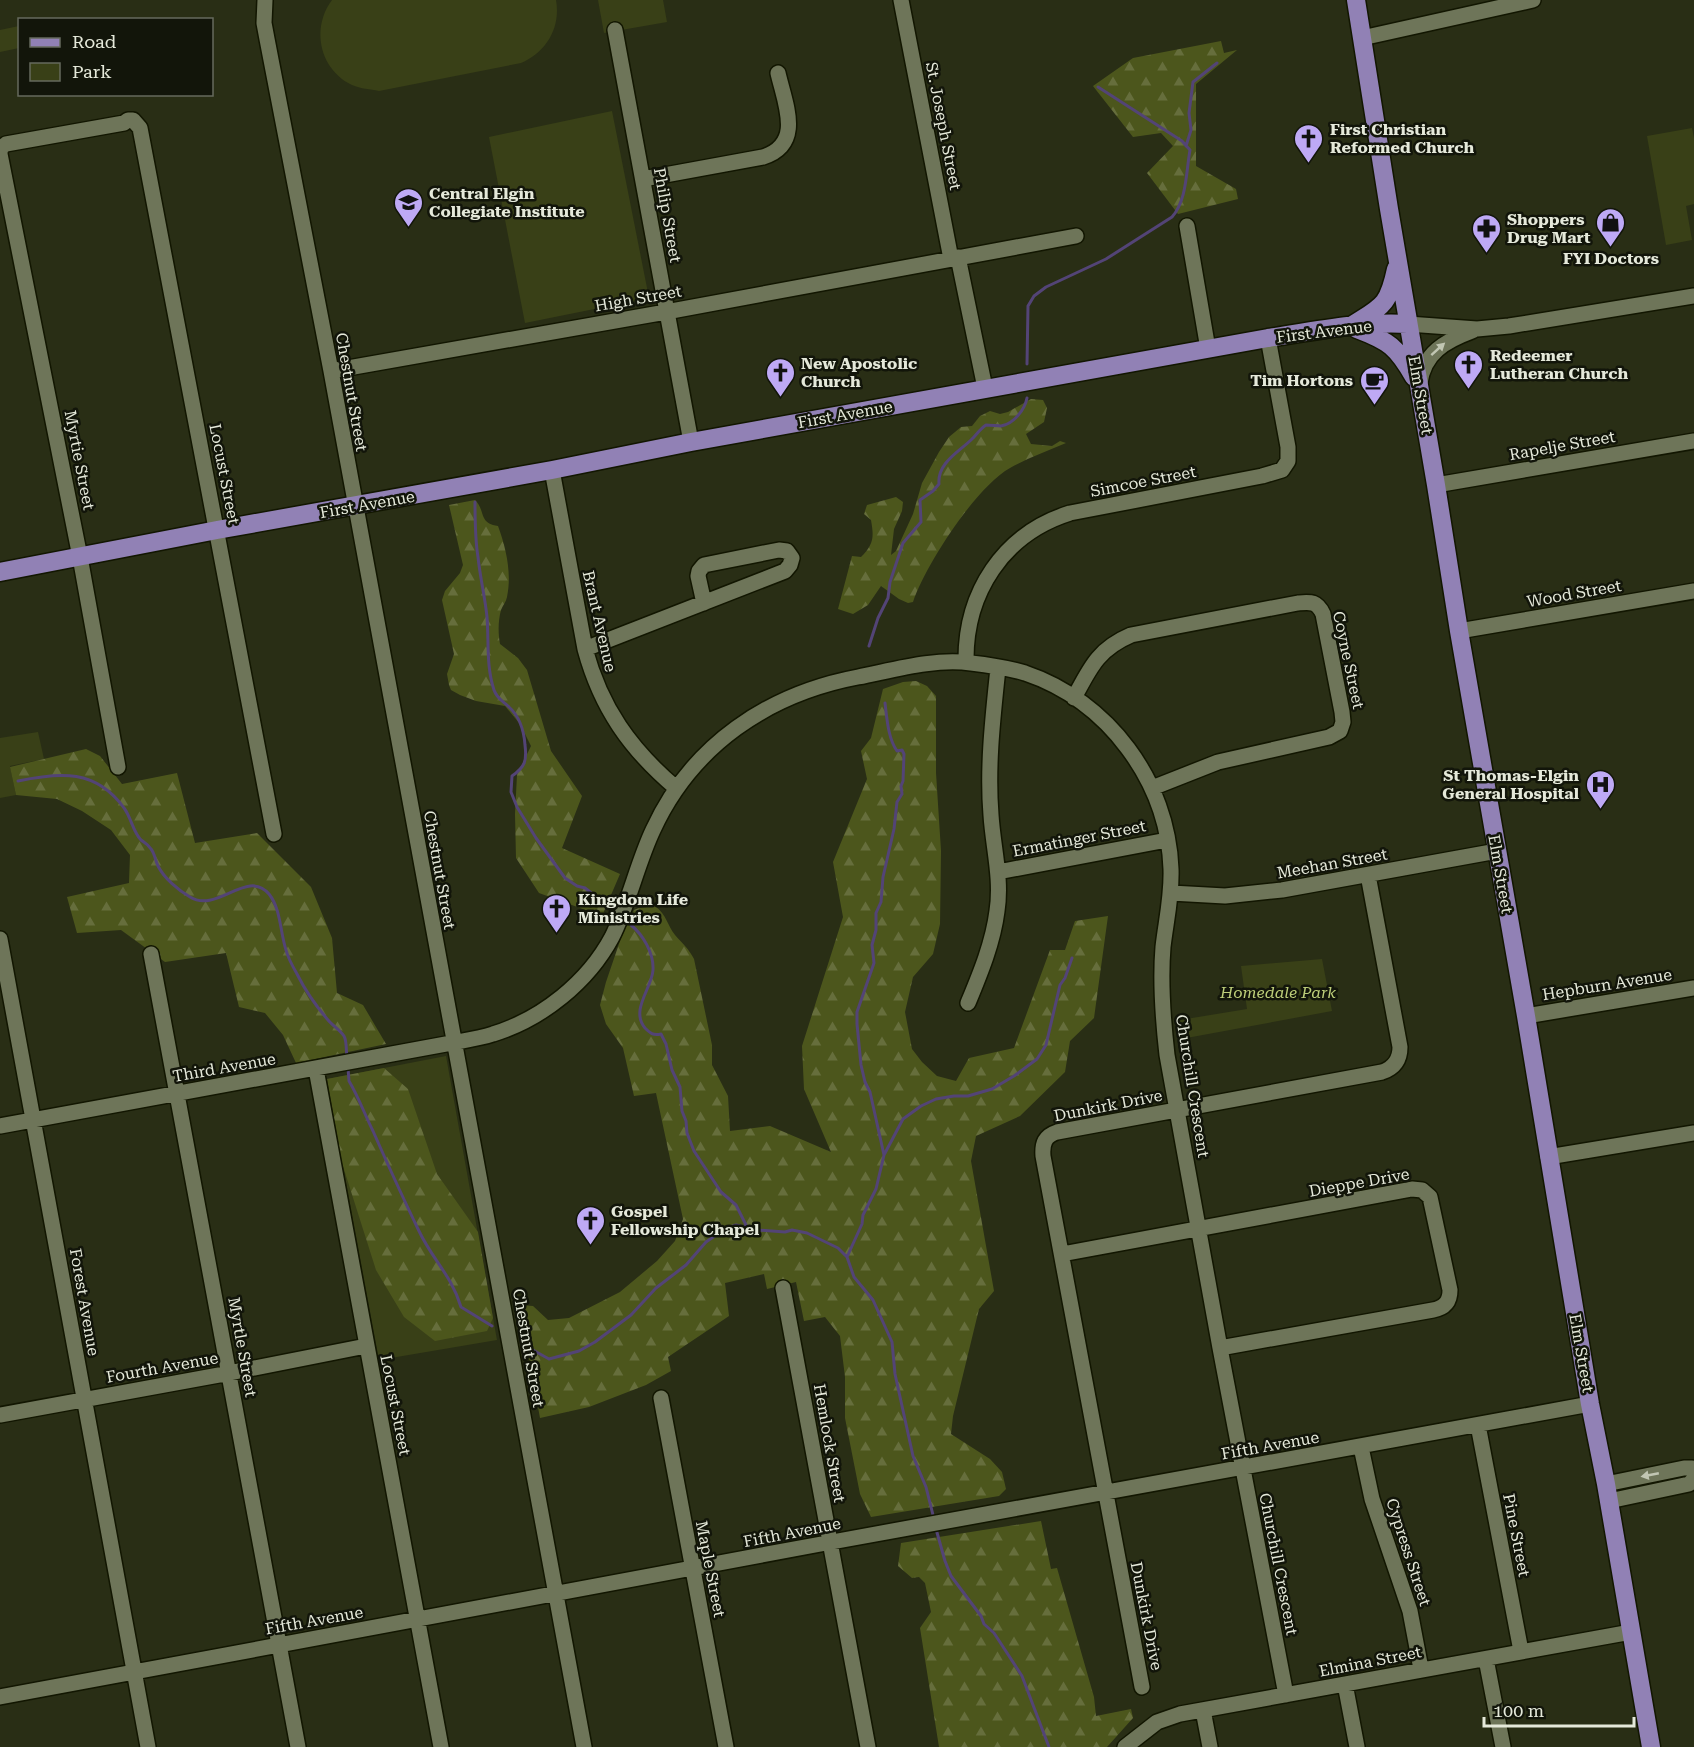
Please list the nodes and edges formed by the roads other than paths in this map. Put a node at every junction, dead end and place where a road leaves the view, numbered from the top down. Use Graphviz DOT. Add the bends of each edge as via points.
graph roads {
  1 [pos="265,0"];
  2 [pos="901,0"];
  3 [pos="1356,0"];
  4 [pos="1533,0"];
  5 [pos="615,30"];
  6 [pos="1362,38"];
  7 [pos="778,73"];
  8 [pos="1,156"];
  9 [pos="643,179"];
  10 [pos="1186,226"];
  11 [pos="1076,236"];
  12 [pos="955,258"];
  13 [pos="1398,260"];
  14 [pos="1694,296"];
  15 [pos="666,312"];
  16 [pos="1408,324"];
  17 [pos="1349,327"];
  18 [pos="1477,329"];
  19 [pos="1268,338"];
  20 [pos="1208,349"];
  21 [pos="330,371"];
  22 [pos="985,388"];
  23 [pos="1420,388"];
  24 [pos="1694,441"];
  25 [pos="691,442"];
  26 [pos="552,470"];
  27 [pos="1436,485"];
  28 [pos="355,507"];
  29 [pos="217,530"];
  30 [pos="80,557"];
  31 [pos="0,572"];
  32 [pos="1694,591"];
  33 [pos="704,603"];
  34 [pos="1459,631"];
  35 [pos="585,649"];
  36 [pos="966,662"];
  37 [pos="998,668"];
  38 [pos="1074,698"];
  39 [pos="118,767"];
  40 [pos="676,788"];
  41 [pos="1152,788"];
  42 [pos="274,834"];
  43 [pos="1167,840"];
  44 [pos="1497,851"];
  45 [pos="998,872"];
  46 [pos="1368,875"];
  47 [pos="1171,893"];
  48 [pos="0,939"];
  49 [pos="151,954"];
  50 [pos="1694,988"];
  51 [pos="968,1003"];
  52 [pos="1526,1016"];
  53 [pos="454,1042"];
  54 [pos="316,1069"];
  55 [pos="178,1094"];
  56 [pos="1177,1110"];
  57 [pos="34,1120"];
  58 [pos="0,1126"];
  59 [pos="1694,1133"];
  60 [pos="1548,1156"];
  61 [pos="1198,1229"];
  62 [pos="1062,1254"];
  63 [pos="783,1288"];
  64 [pos="366,1346"];
  65 [pos="1220,1348"];
  66 [pos="230,1373"];
  67 [pos="661,1398"];
  68 [pos="84,1400"];
  69 [pos="1590,1404"];
  70 [pos="0,1415"];
  71 [pos="1478,1425"];
  72 [pos="1360,1447"];
  73 [pos="1243,1468"];
  74 [pos="1694,1470"];
  75 [pos="1694,1479"];
  76 [pos="1607,1492"];
  77 [pos="1106,1493"];
  78 [pos="830,1543"];
  79 [pos="693,1569"];
  80 [pos="556,1594"];
  81 [pos="417,1619"];
  82 [pos="1631,1632"];
  83 [pos="279,1644"];
  84 [pos="1521,1651"];
  85 [pos="1486,1659"];
  86 [pos="1421,1669"];
  87 [pos="134,1671"];
  88 [pos="1345,1684"];
  89 [pos="1142,1687"];
  90 [pos="1286,1695"];
  91 [pos="0,1697"];
  92 [pos="1203,1710"];
  93 [pos="148,1747"];
  94 [pos="298,1747"];
  95 [pos="441,1747"];
  96 [pos="584,1747"];
  97 [pos="726,1747"];
  98 [pos="868,1747"];
  99 [pos="1125,1747"];
  100 [pos="1210,1747"];
  101 [pos="1357,1747"];
  102 [pos="1503,1747"];
  103 [pos="1651,1747"];
  1 -- 21 [label="street, Chestnut Street" via="266,31"];
  2 -- 12 [label="street, St. Joseph Street"];
  3 -- 6 [label="main road, Elm Street"];
  4 -- 6 [label="street"];
  5 -- 9 [label="street, Philip Street"];
  6 -- 13 [label="main road, Elm Street"];
  7 -- 9 [label="street" via="789,124 786,141 779,149 763,157"];
  8 -- 29 [label="street, Locust Street" via="1,148 6,144 128,120 140,128"];
  8 -- 30 [label="street, Myrtie Street"];
  9 -- 15 [label="street, Philip Street"];
  10 -- 20 [label="street"];
  11 -- 12 [label="street, High Street"];
  12 -- 15 [label="street, High Street"];
  12 -- 22 [label="street, St. Joseph Street"];
  13 -- 16 [label="main road, Elm Street"];
  13 -- 17 [label="main road" via="1386,301"];
  14 -- 18 [label="street, First Avenue"];
  15 -- 21 [label="street, High Street"];
  15 -- 25 [label="street, Philip Street"];
  16 -- 17 [label="main road, First Avenue"];
  16 -- 18 [label="street, First Avenue"];
  16 -- 23 [label="main road, Elm Street"];
  17 -- 19 [label="main road, First Avenue"];
  17 -- 23 [label="main road" via="1394,347"];
  23 -- 18 [label="street, one-way" via="1424,368 1437,348"];
  19 -- 20 [label="main road, First Avenue"];
  19 -- 36 [label="street, Simcoe Street" via="1288,447 1288,461 1282,470 1070,513 1032,531 997,562 983,584 970,620"];
  20 -- 22 [label="main road, First Avenue"];
  21 -- 28 [label="street, Chestnut Street"];
  22 -- 25 [label="main road, First Avenue"];
  23 -- 27 [label="main road, Elm Street"];
  24 -- 27 [label="street, Rapelje Street"];
  25 -- 26 [label="main road, First Avenue"];
  26 -- 28 [label="main road, First Avenue"];
  26 -- 35 [label="street, Brant Avenue"];
  27 -- 34 [label="main road, Elm Street"];
  28 -- 29 [label="main road, First Avenue"];
  28 -- 53 [label="street, Chestnut Street"];
  29 -- 30 [label="main road, First Avenue"];
  29 -- 42 [label="street, Locust Street"];
  30 -- 31 [label="main road, First Avenue"];
  30 -- 39 [label="street, Myrtie Street"];
  32 -- 34 [label="street, Wood Street"];
  33 -- 33 [label="street" via="785,571 792,558 787,551 779,550 704,565 698,576"];
  33 -- 35 [label="street"];
  34 -- 44 [label="main road, Elm Street"];
  35 -- 40 [label="street, Brant Avenue" via="601,696 617,725 637,751"];
  36 -- 37 [label="street, Churchill Crescent"];
  36 -- 40 [label="street, Churchill Crescent" via="933,664 835,682 789,697 728,734"];
  37 -- 38 [label="street, Churchill Crescent" via="1031,676"];
  37 -- 45 [label="street" via="989,788"];
  38 -- 41 [label="street, Churchill Crescent" via="1117,734"];
  38 -- 41 [label="street, Coyne Street" via="1098,657 1131,635 1298,603 1319,606 1343,717 1340,731 1329,737 1218,762"];
  40 -- 53 [label="street, Churchill Crescent" via="652,830 611,938 580,979 552,1004 524,1021 492,1034"];
  41 -- 43 [label="street, Churchill Crescent"];
  43 -- 45 [label="street, Ermatinger Street"];
  43 -- 47 [label="street, Churchill Crescent"];
  44 -- 46 [label="street, Meehan Street"];
  44 -- 52 [label="main road, Elm Street"];
  45 -- 51 [label="street" via="994,927"];
  46 -- 47 [label="street, Meehan Street" via="1238,896"];
  46 -- 56 [label="street, Dunkirk Drive" via="1400,1047 1396,1063 1382,1072"];
  47 -- 56 [label="street, Churchill Crescent" via="1163,947 1162,996"];
  48 -- 57 [label="street, Forest Avenue"];
  49 -- 55 [label="street, Myrtle Street"];
  50 -- 52 [label="street, Hepburn Avenue"];
  52 -- 60 [label="main road, Elm Street"];
  53 -- 54 [label="street, Third Avenue"];
  53 -- 80 [label="street, Chestnut Street"];
  54 -- 55 [label="street, Third Avenue"];
  54 -- 64 [label="street, Locust Street"];
  55 -- 57 [label="street, Third Avenue"];
  55 -- 66 [label="street, Myrtle Street"];
  56 -- 61 [label="street, Churchill Crescent"];
  56 -- 62 [label="street, Dunkirk Drive" via="1057,1131 1045,1139 1043,1156"];
  57 -- 58 [label="street, Third Avenue"];
  57 -- 68 [label="street, Forest Avenue"];
  59 -- 60 [label="street"];
  60 -- 69 [label="main road, Elm Street"];
  61 -- 62 [label="street, Dieppe Drive"];
  61 -- 65 [label="street, Churchill Crescent"];
  61 -- 65 [label="street, Dieppe Drive" via="1420,1189 1432,1202 1450,1290 1447,1303 1437,1310"];
  62 -- 77 [label="street, Dunkirk Drive"];
  63 -- 78 [label="street, Hemlock Street"];
  64 -- 66 [label="street, Fourth Avenue"];
  64 -- 81 [label="street, Locust Street"];
  65 -- 73 [label="street, Churchill Crescent"];
  66 -- 68 [label="street, Fourth Avenue"];
  66 -- 83 [label="street, Myrtle Street"];
  67 -- 79 [label="street, Maple Street"];
  68 -- 70 [label="street, Fourth Avenue"];
  68 -- 87 [label="street, Forest Avenue"];
  69 -- 71 [label="street, Fifth Avenue"];
  69 -- 76 [label="main road, Elm Street"];
  71 -- 72 [label="street, Fifth Avenue"];
  71 -- 84 [label="street, Pine Street"];
  72 -- 73 [label="street, Fifth Avenue"];
  72 -- 86 [label="street, Cypress Street" via="1372,1499 1410,1611"];
  73 -- 77 [label="street, Fifth Avenue"];
  73 -- 90 [label="street, Churchill Crescent"];
  74 -- 76 [label="street, one-way" via="1684,1468"];
  75 -- 76 [label="street" via="1689,1484"];
  76 -- 82 [label="main road, Elm Street"];
  77 -- 78 [label="street, Fifth Avenue"];
  77 -- 89 [label="street, Dunkirk Drive"];
  78 -- 79 [label="street, Fifth Avenue"];
  78 -- 98 [label="street, Hemlock Street"];
  79 -- 80 [label="street, Fifth Avenue"];
  79 -- 97 [label="street, Maple Street"];
  80 -- 81 [label="street, Fifth Avenue"];
  80 -- 96 [label="street, Chestnut Street"];
  81 -- 83 [label="street, Fifth Avenue"];
  81 -- 95 [label="street, Locust Street"];
  82 -- 84 [label="street, Elmina Street"];
  82 -- 103 [label="main road, Elm Street"];
  83 -- 87 [label="street, Fifth Avenue"];
  83 -- 94 [label="street, Myrtle Street"];
  84 -- 85 [label="street, Elmina Street"];
  85 -- 86 [label="street, Elmina Street"];
  85 -- 102 [label="street"];
  86 -- 88 [label="street, Elmina Street"];
  87 -- 91 [label="street, Fifth Avenue"];
  87 -- 93 [label="street, Forest Avenue"];
  88 -- 90 [label="street, Elmina Street"];
  88 -- 101 [label="street"];
  90 -- 92 [label="street, Elmina Street"];
  92 -- 99 [label="street, Elmina Street" via="1157,1722"];
  92 -- 100 [label="street"];
}
